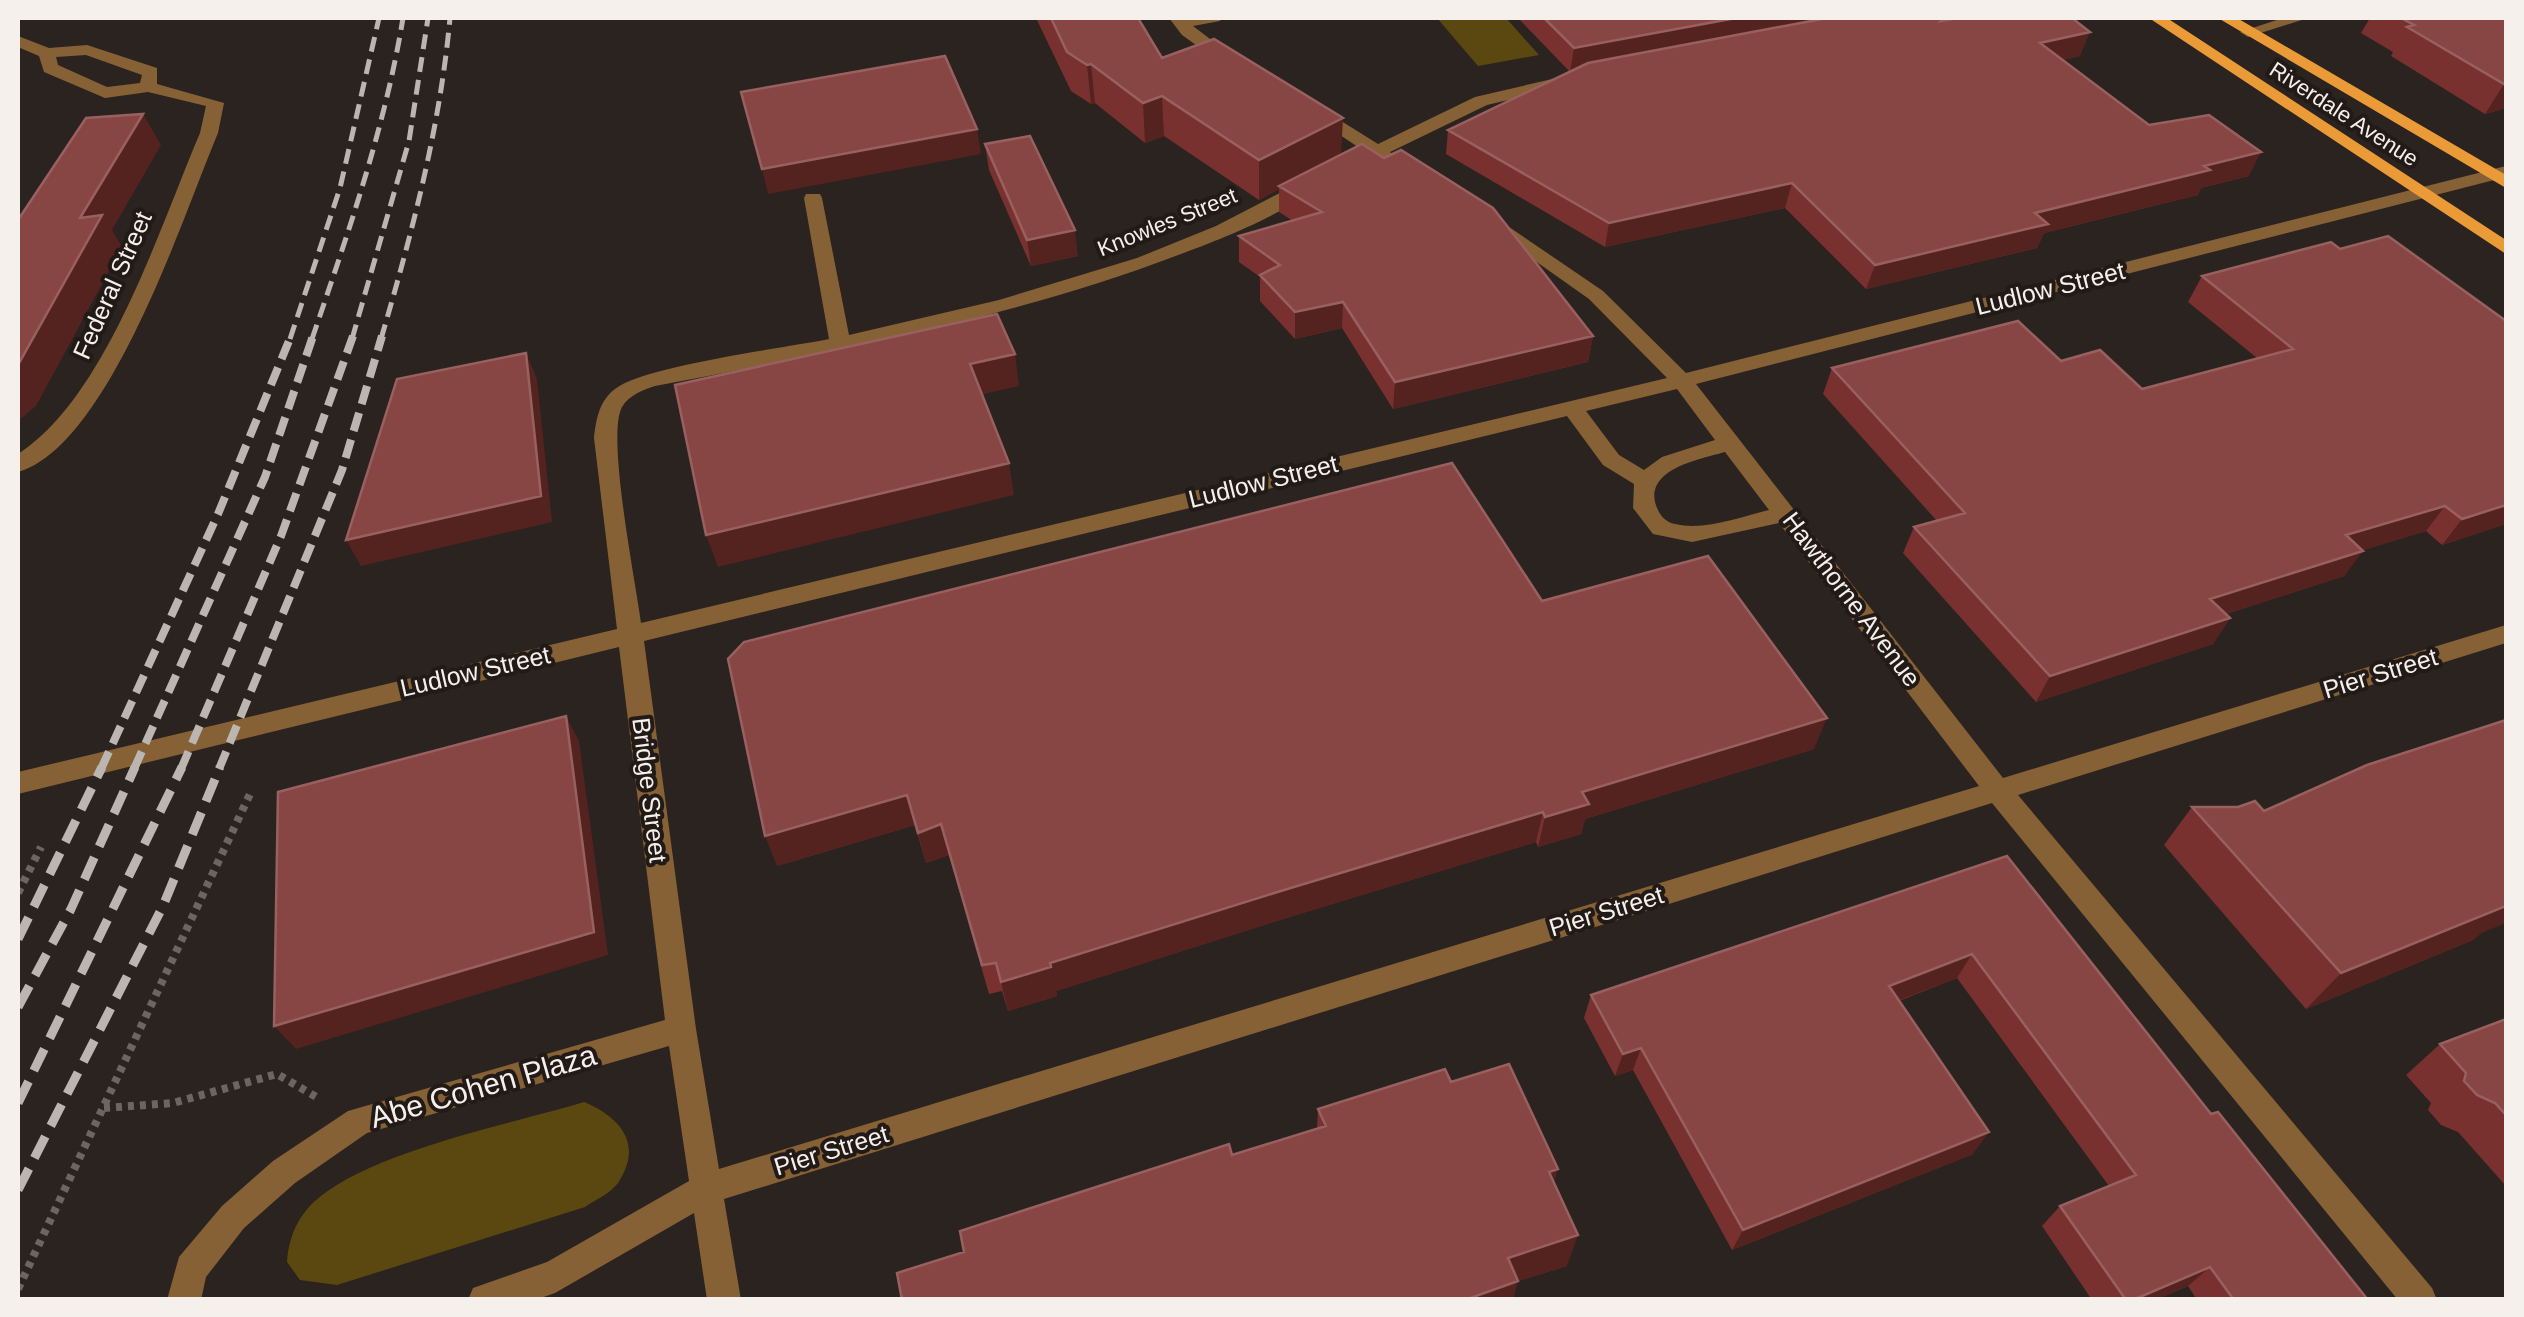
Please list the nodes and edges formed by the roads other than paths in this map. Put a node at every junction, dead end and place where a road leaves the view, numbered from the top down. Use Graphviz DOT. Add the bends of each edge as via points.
graph roads {
  1 [pos="1214,18"];
  2 [pos="2157,18"];
  3 [pos="2226,18"];
  4 [pos="2300,18"];
  5 [pos="1179,20"];
  6 [pos="2248,32"];
  7 [pos="18,41"];
  8 [pos="47,52"];
  9 [pos="1249,72"];
  10 [pos="1589,76"];
  11 [pos="148,88"];
  12 [pos="1297,102"];
  13 [pos="1376,150"];
  14 [pos="1410,170"];
  15 [pos="2502,177"];
  16 [pos="2424,194"];
  17 [pos="813,198"];
  18 [pos="1476,211"];
  19 [pos="2506,248"];
  20 [pos="840,344"];
  21 [pos="1682,381"];
  22 [pos="620,396"];
  23 [pos="1571,406"];
  24 [pos="1730,444"];
  25 [pos="18,464"];
  26 [pos="1644,480"];
  27 [pos="1787,514"];
  28 [pos="2506,634"];
  29 [pos="631,636"];
  30 [pos="18,783"];
  31 [pos="1998,790"];
  32 [pos="680,1029"];
  33 [pos="705,1189"];
  34 [pos="184,1300"];
  35 [pos="484,1300"];
  36 [pos="724,1300"];
  37 [pos="2420,1300"];
  1 -- 5 [label="street"];
  2 -- 16 [label="main road, Riverdale Avenue"];
  3 -- 6 [label="main road, Riverdale Avenue"];
  4 -- 6 [label="street"];
  5 -- 9 [label="street"];
  6 -- 15 [label="main road, Riverdale Avenue"];
  7 -- 8 [label="street"];
  8 -- 11 [label="street" via="50,68 105,93"];
  8 -- 11 [label="street" via="87,50 151,72"];
  10 -- 13 [label="street, Knowles Street" via="1481,102"];
  11 -- 25 [label="street, Federal Street" via="215,103 209,133 88,400 43,448"];
  12 -- 13 [label="street"];
  13 -- 14 [label="street"];
  13 -- 20 [label="street, Knowles Street" via="1213,235 1050,294"];
  15 -- 16 [label="street, Ludlow Street"];
  16 -- 19 [label="main road, Riverdale Avenue"];
  16 -- 21 [label="street, Ludlow Street"];
  17 -- 20 [label="street"];
  18 -- 21 [label="street, Hawthorne Avenue" via="1596,295"];
  20 -- 22 [label="street, Knowles Street" via="650,380"];
  21 -- 23 [label="street, Ludlow Street"];
  21 -- 24 [label="street, Hawthorne Avenue"];
  22 -- 29 [label="street, Bridge Street" via="607,409 604,438"];
  23 -- 26 [label="street" via="1611,460"];
  23 -- 29 [label="street, Ludlow Street"];
  24 -- 26 [label="street" via="1661,466"];
  24 -- 27 [label="street, Hawthorne Avenue"];
  26 -- 27 [label="street" via="1640,497 1648,518 1665,530 1693,534"];
  27 -- 31 [label="street, Hawthorne Avenue"];
  28 -- 31 [label="street, Pier Street"];
  29 -- 30 [label="street, Ludlow Street"];
  29 -- 32 [label="street, Bridge Street"];
  31 -- 33 [label="street, Pier Street"];
  31 -- 37 [label="street, Hawthorne Avenue"];
  32 -- 33 [label="street, Bridge Street"];
  32 -- 34 [label="street, Abe Cohen Plaza" via="359,1121 234,1216 191,1269"];
  33 -- 35 [label="street" via="555,1276"];
  33 -- 36 [label="street, Bridge Street"];
}
